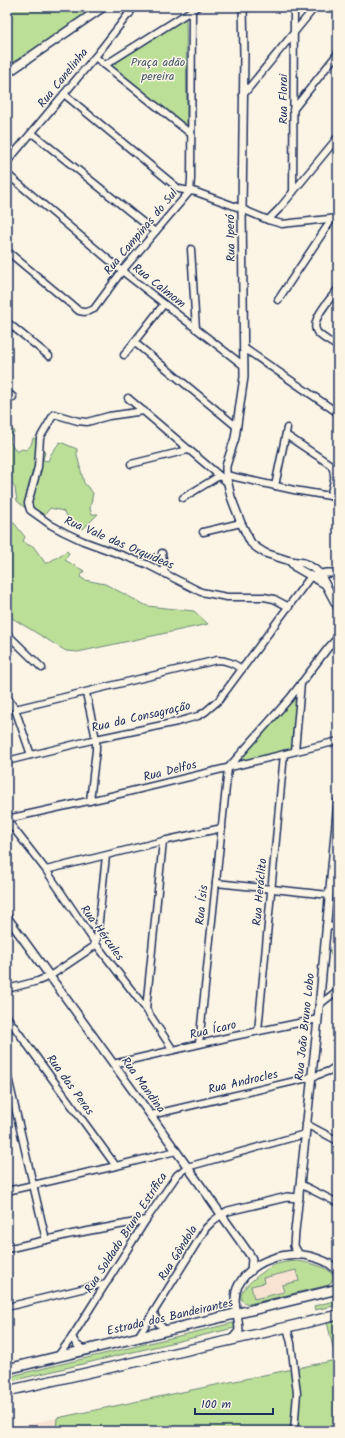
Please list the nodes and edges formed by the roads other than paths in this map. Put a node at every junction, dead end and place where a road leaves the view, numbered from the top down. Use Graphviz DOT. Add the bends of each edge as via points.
graph roads {
  1 [pos="103,7"];
  2 [pos="243,7"];
  3 [pos="294,7"];
  4 [pos="315,7"];
  5 [pos="194,8"];
  6 [pos="130,9"];
  7 [pos="294,33"];
  8 [pos="338,53"];
  9 [pos="95,56"];
  10 [pos="105,65"];
  11 [pos="7,73"];
  12 [pos="64,94"];
  13 [pos="243,95"];
  14 [pos="293,110"];
  15 [pos="32,133"];
  16 [pos="191,134"];
  17 [pos="338,137"];
  18 [pos="7,162"];
  19 [pos="7,174"];
  20 [pos="190,191"];
  21 [pos="293,192"];
  22 [pos="242,209"];
  23 [pos="335,219"];
  24 [pos="268,220"];
  25 [pos="154,232"];
  26 [pos="191,249"];
  27 [pos="7,251"];
  28 [pos="122,270"];
  29 [pos="338,289"];
  30 [pos="278,300"];
  31 [pos="164,304"];
  32 [pos="7,322"];
  33 [pos="196,329"];
  34 [pos="134,342"];
  35 [pos="338,346"];
  36 [pos="244,348"];
  37 [pos="124,355"];
  38 [pos="49,356"];
  39 [pos="244,366"];
  40 [pos="7,392"];
  41 [pos="13,397"];
  42 [pos="128,398"];
  43 [pos="144,411"];
  44 [pos="338,413"];
  45 [pos="237,427"];
  46 [pos="188,450"];
  47 [pos="131,464"];
  48 [pos="222,475"];
  49 [pos="275,486"];
  50 [pos="330,496"];
  51 [pos="183,498"];
  52 [pos="338,499"];
  53 [pos="241,523"];
  54 [pos="202,532"];
  55 [pos="162,553"];
  56 [pos="290,561"];
  57 [pos="338,573"];
  58 [pos="166,574"];
  59 [pos="320,574"];
  60 [pos="310,576"];
  61 [pos="324,583"];
  62 [pos="289,607"];
  63 [pos="338,608"];
  64 [pos="7,634"];
  65 [pos="338,637"];
  66 [pos="42,668"];
  67 [pos="242,669"];
  68 [pos="301,683"];
  69 [pos="86,693"];
  70 [pos="7,696"];
  71 [pos="15,710"];
  72 [pos="96,739"];
  73 [pos="338,741"];
  74 [pos="295,751"];
  75 [pos="284,754"];
  76 [pos="31,755"];
  77 [pos="7,761"];
  78 [pos="228,768"];
  79 [pos="90,801"];
  80 [pos="338,801"];
  81 [pos="14,817"];
  82 [pos="7,820"];
  83 [pos="14,828"];
  84 [pos="222,828"];
  85 [pos="163,841"];
  86 [pos="106,856"];
  87 [pos="46,870"];
  88 [pos="216,884"];
  89 [pos="272,889"];
  90 [pos="329,895"];
  91 [pos="7,917"];
  92 [pos="326,926"];
  93 [pos="338,927"];
  94 [pos="96,944"];
  95 [pos="50,976"];
  96 [pos="7,989"];
  97 [pos="338,990"];
  98 [pos="319,1005"];
  99 [pos="146,1009"];
  100 [pos="7,1017"];
  101 [pos="318,1019"];
  102 [pos="258,1031"];
  103 [pos="199,1044"];
  104 [pos="173,1050"];
  105 [pos="113,1064"];
  106 [pos="338,1065"];
  107 [pos="7,1073"];
  108 [pos="312,1077"];
  109 [pos="151,1115"];
  110 [pos="306,1124"];
  111 [pos="305,1134"];
  112 [pos="338,1141"];
  113 [pos="176,1151"];
  114 [pos="116,1166"];
  115 [pos="187,1167"];
  116 [pos="33,1184"];
  117 [pos="300,1184"];
  118 [pos="7,1191"];
  119 [pos="299,1198"];
  120 [pos="338,1204"];
  121 [pos="221,1215"];
  122 [pos="146,1220"];
  123 [pos="46,1240"];
  124 [pos="7,1249"];
  125 [pos="299,1255"];
  126 [pos="251,1270"];
  127 [pos="338,1273"];
  128 [pos="106,1283"];
  129 [pos="87,1288"];
  130 [pos="338,1289"];
  131 [pos="95,1299"];
  132 [pos="7,1307"];
  133 [pos="154,1313"];
  134 [pos="237,1314"];
  135 [pos="338,1314"];
  136 [pos="287,1327"];
  137 [pos="166,1331"];
  138 [pos="72,1337"];
  139 [pos="138,1337"];
  140 [pos="230,1340"];
  141 [pos="84,1350"];
  142 [pos="58,1356"];
  143 [pos="7,1369"];
  144 [pos="7,1391"];
  145 [pos="294,1431"];
  1 -- 11 [label="main road"];
  2 -- 13 [label="street, Rua Iperó"];
  3 -- 7 [label="street, Rua Florai"];
  4 -- 7 [label="street"];
  5 -- 10 [label="street"];
  5 -- 16 [label="street"];
  6 -- 9 [label="street, Rua Canelinha"];
  7 -- 13 [label="street"];
  7 -- 14 [label="street, Rua Florai"];
  8 -- 14 [label="street"];
  9 -- 10 [label="street"];
  9 -- 12 [label="street, Rua Canelinha"];
  10 -- 16 [label="street"];
  12 -- 15 [label="street, Rua Canelinha"];
  12 -- 20 [label="street" via="175,186"];
  13 -- 22 [label="street, Rua Iperó"];
  14 -- 21 [label="street, Rua Florai"];
  15 -- 18 [label="street, Rua Canelinha"];
  15 -- 25 [label="street"];
  16 -- 20 [label="street"];
  17 -- 21 [label="street"];
  19 -- 28 [label="street, Rua Calmom"];
  20 -- 22 [label="street, Rua Campinas do Sul"];
  20 -- 25 [label="street, Rua Campinas do Sul"];
  21 -- 24 [label="street"];
  22 -- 24 [label="street, Rua Campinas do Sul"];
  22 -- 36 [label="street, Rua Iperó"];
  23 -- 24 [label="street, Rua Campinas do Sul" via="289,224"];
  23 -- 30 [label="street"];
  25 -- 28 [label="street, Rua Campinas do Sul"];
  26 -- 33 [label="street"];
  27 -- 28 [label="street, Rua Campinas do Sul" via="80,311 94,309"];
  28 -- 31 [label="street, Rua Calmom"];
  29 -- 35 [label="street" via="316,320 315,328"];
  31 -- 33 [label="street, Rua Calmom"];
  31 -- 34 [label="street"];
  32 -- 38 [label="street"];
  33 -- 39 [label="street, Rua Calmom"];
  34 -- 37 [label="street"];
  34 -- 45 [label="street"];
  36 -- 39 [label="street, Rua Iperó"];
  36 -- 44 [label="street"];
  39 -- 45 [label="street, Rua Iperó"];
  40 -- 41 [label="street"];
  42 -- 43 [label="street"];
  43 -- 46 [label="street"];
  43 -- 58 [label="street, Rua Vale das Orquideas" via="87,422 52,414 40,438 38,467 28,507 51,525 83,541"];
  45 -- 48 [label="street, Rua Iperó"];
  46 -- 47 [label="street"];
  46 -- 48 [label="street"];
  48 -- 49 [label="street"];
  48 -- 51 [label="street"];
  48 -- 53 [label="street" via="228,483"];
  49 -- 50 [label="street"];
  49 -- 50 [label="street" via="286,431 331,464 334,477"];
  50 -- 52 [label="street"];
  53 -- 54 [label="street"];
  53 -- 56 [label="street" via="251,543 257,548"];
  55 -- 58 [label="street"];
  56 -- 59 [label="street" via="304,563"];
  56 -- 60 [label="street"];
  57 -- 59 [label="street"];
  58 -- 62 [label="street, Rua Vale das Orquideas" via="202,592 227,597 264,597"];
  59 -- 60 [label="street"];
  59 -- 61 [label="street"];
  60 -- 61 [label="street"];
  60 -- 62 [label="street, Rua da Consagração"];
  61 -- 63 [label="street"];
  62 -- 67 [label="street, Rua da Consagração"];
  64 -- 66 [label="street"];
  65 -- 68 [label="street"];
  67 -- 69 [label="street" via="229,662 217,660"];
  67 -- 72 [label="street, Rua da Consagração" via="219,700 198,716"];
  68 -- 74 [label="street"];
  68 -- 78 [label="street"];
  69 -- 71 [label="street"];
  69 -- 72 [label="street"];
  70 -- 71 [label="street"];
  71 -- 76 [label="street"];
  72 -- 76 [label="street, Rua da Consagração"];
  72 -- 79 [label="street"];
  73 -- 74 [label="street, Rua Delfos"];
  74 -- 75 [label="street, Rua Delfos"];
  75 -- 78 [label="street, Rua Delfos"];
  75 -- 89 [label="street, Rua Heráclito"];
  76 -- 77 [label="street, Rua da Consagração"];
  78 -- 79 [label="street, Rua Delfos"];
  78 -- 84 [label="street, Rua Ísis"];
  79 -- 81 [label="street, Rua Delfos"];
  80 -- 90 [label="street, Rua João Bruno Lobo"];
  81 -- 82 [label="street, Rua Delfos"];
  81 -- 83 [label="street"];
  82 -- 83 [label="street, Rua Hércules"];
  83 -- 87 [label="street, Rua Hércules"];
  84 -- 85 [label="street"];
  84 -- 88 [label="street, Rua Ísis"];
  85 -- 86 [label="street"];
  85 -- 99 [label="street"];
  86 -- 87 [label="street"];
  86 -- 94 [label="street"];
  87 -- 94 [label="street, Rua Hércules"];
  88 -- 89 [label="street"];
  88 -- 103 [label="street, Rua Ísis"];
  89 -- 90 [label="street"];
  89 -- 102 [label="street, Rua Heráclito"];
  90 -- 92 [label="street, Rua João Bruno Lobo"];
  91 -- 95 [label="street, Rua Mandina"];
  92 -- 93 [label="street"];
  92 -- 98 [label="street, Rua João Bruno Lobo"];
  94 -- 95 [label="street"];
  94 -- 99 [label="street, Rua Hércules"];
  95 -- 96 [label="street"];
  95 -- 105 [label="street, Rua Mandina"];
  97 -- 98 [label="street"];
  98 -- 101 [label="street, Rua João Bruno Lobo"];
  99 -- 104 [label="street, Rua Hércules"];
  100 -- 114 [label="street, Rua das Peras"];
  101 -- 102 [label="street, Rua Ícaro"];
  101 -- 108 [label="street, Rua João Bruno Lobo"];
  102 -- 103 [label="street, Rua Ícaro"];
  103 -- 104 [label="street, Rua Ícaro"];
  104 -- 105 [label="street, Rua Ícaro"];
  105 -- 109 [label="street, Rua Mandina"];
  106 -- 108 [label="street, Rua Androcles"];
  107 -- 116 [label="street"];
  108 -- 109 [label="street, Rua Androcles"];
  108 -- 110 [label="street, Rua João Bruno Lobo"];
  109 -- 113 [label="street, Rua Mandina"];
  110 -- 111 [label="street, Rua João Bruno Lobo"];
  110 -- 112 [label="street"];
  111 -- 115 [label="street, Rua Soldado Bruno Estrífica"];
  111 -- 117 [label="street, Rua João Bruno Lobo"];
  113 -- 114 [label="street"];
  113 -- 115 [label="street, Rua Mandina"];
  114 -- 116 [label="street"];
  115 -- 121 [label="street, Rua Mandina"];
  115 -- 122 [label="street, Rua Soldado Bruno Estrífica" via="177,1175"];
  116 -- 118 [label="street"];
  116 -- 123 [label="street"];
  117 -- 119 [label="street, Rua João Bruno Lobo"];
  117 -- 120 [label="street"];
  119 -- 121 [label="street, Rua Gôndola" via="286,1197"];
  119 -- 125 [label="street, Rua João Bruno Lobo" via="294,1242"];
  121 -- 126 [label="street, Rua Mandina" via="250,1255"];
  121 -- 133 [label="street, Rua Gôndola" via="206,1228"];
  122 -- 123 [label="street"];
  122 -- 128 [label="street, Rua Soldado Bruno Estrífica"];
  123 -- 124 [label="street"];
  125 -- 126 [label="street" via="277,1257"];
  125 -- 127 [label="street" via="324,1261"];
  126 -- 134 [label="street" via="239,1284 236,1292"];
  128 -- 129 [label="street"];
  128 -- 131 [label="street, Rua Soldado Bruno Estrífica"];
  129 -- 131 [label="street" via="91,1290"];
  129 -- 132 [label="street"];
  130 -- 134 [label="main road, Estrada dos Bandeirantes"];
  131 -- 138 [label="street, Rua Soldado Bruno Estrífica"];
  133 -- 137 [label="street"];
  133 -- 139 [label="street, Rua Gôndola"];
  134 -- 137 [label="main road, Estrada dos Bandeirantes"];
  134 -- 140 [label="street" via="239,1331"];
  135 -- 136 [label="main road"];
  136 -- 140 [label="main road"];
  136 -- 145 [label="street" via="297,1394"];
  137 -- 139 [label="main road, Estrada dos Bandeirantes"];
  138 -- 141 [label="street"];
  138 -- 142 [label="street, Rua Soldado Bruno Estrífica"];
  139 -- 141 [label="main road, Estrada dos Bandeirantes"];
  140 -- 144 [label="main road"];
  141 -- 142 [label="main road, Estrada dos Bandeirantes"];
  142 -- 143 [label="main road, Estrada dos Bandeirantes"];
}
